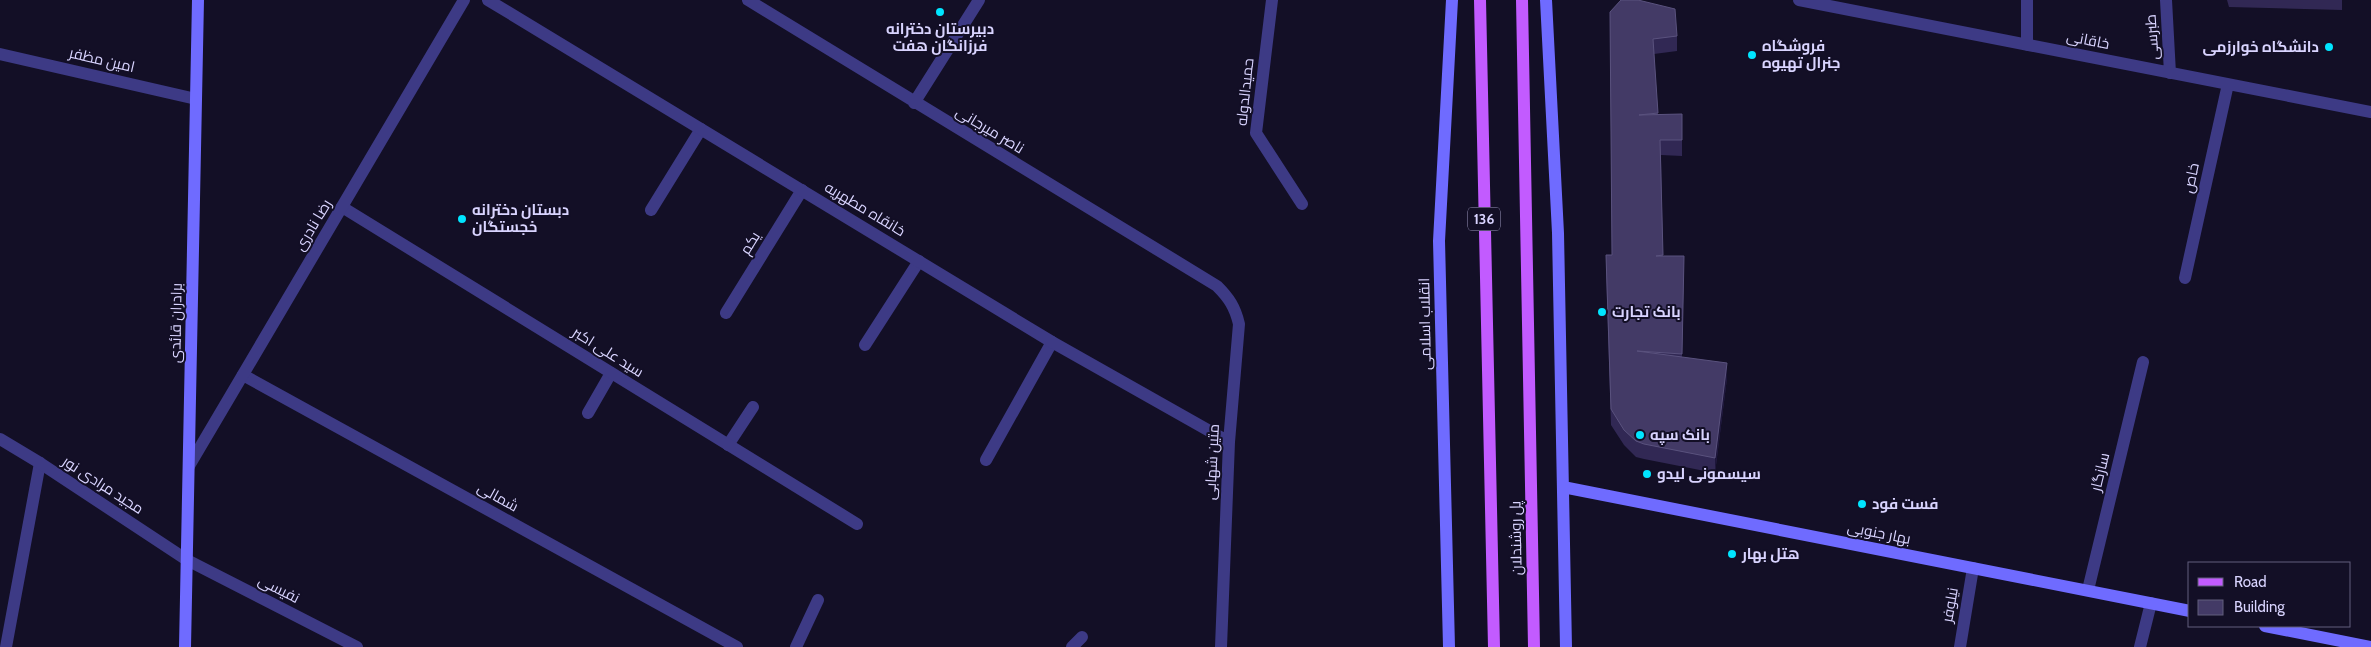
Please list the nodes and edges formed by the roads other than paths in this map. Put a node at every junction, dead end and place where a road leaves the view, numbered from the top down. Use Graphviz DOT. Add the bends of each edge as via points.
graph roads {
  1 [pos="198,0"];
  2 [pos="464,0"];
  3 [pos="488,0"];
  4 [pos="748,0"];
  5 [pos="979,0"];
  6 [pos="1272,0"];
  7 [pos="1452,0"];
  8 [pos="1546,0"];
  9 [pos="1799,0"];
  10 [pos="2027,0"];
  11 [pos="2166,0"];
  12 [pos="1480,2"];
  13 [pos="1522,2"];
  14 [pos="2026,45"];
  15 [pos="0,54"];
  16 [pos="2170,73"];
  17 [pos="2228,84"];
  18 [pos="196,99"];
  19 [pos="914,103"];
  20 [pos="2371,112"];
  21 [pos="701,129"];
  22 [pos="802,190"];
  23 [pos="1302,204"];
  24 [pos="342,207"];
  25 [pos="651,210"];
  26 [pos="920,261"];
  27 [pos="2185,278"];
  28 [pos="1217,286"];
  29 [pos="726,313"];
  30 [pos="1052,342"];
  31 [pos="865,345"];
  32 [pos="2143,362"];
  33 [pos="612,373"];
  34 [pos="243,375"];
  35 [pos="753,407"];
  36 [pos="588,413"];
  37 [pos="0,439"];
  38 [pos="1229,442"];
  39 [pos="728,445"];
  40 [pos="986,460"];
  41 [pos="40,463"];
  42 [pos="189,466"];
  43 [pos="1563,487"];
  44 [pos="857,524"];
  45 [pos="187,560"];
  46 [pos="1973,568"];
  47 [pos="2088,590"];
  48 [pos="818,600"];
  49 [pos="2151,603"];
  50 [pos="2188,611"];
  51 [pos="2270,627"];
  52 [pos="1082,637"];
  53 [pos="6,647"];
  54 [pos="185,647"];
  55 [pos="357,647"];
  56 [pos="737,647"];
  57 [pos="796,647"];
  58 [pos="1072,647"];
  59 [pos="1221,647"];
  60 [pos="1449,647"];
  61 [pos="1494,647"];
  62 [pos="1534,647"];
  63 [pos="1566,647"];
  64 [pos="1960,647"];
  65 [pos="2140,647"];
  66 [pos="2371,647"];
  1 -- 18 [label="main road, برادران قائدی"];
  2 -- 24 [label="street, رضا نادری"];
  3 -- 21 [label="street, خانقاه مطهریه"];
  4 -- 19 [label="street, ناصر میرجانی"];
  5 -- 19 [label="street"];
  6 -- 23 [label="street, حمیدالدوله" via="1256,133"];
  7 -- 60 [label="main road, انقلاب اسلامی" via="1439,241"];
  8 -- 43 [label="main road" via="1558,233"];
  9 -- 14 [label="street, خاقانی"];
  10 -- 14 [label="street"];
  11 -- 16 [label="street, طبرسی"];
  12 -- 61 [label="main road, پل روشندلان / 136"];
  13 -- 62 [label="main road, پل روشندلان"];
  14 -- 16 [label="street, خاقانی"];
  15 -- 18 [label="street, امین مظفر"];
  16 -- 17 [label="street, خاقانی"];
  17 -- 20 [label="street, خاقانی"];
  17 -- 27 [label="street, خاص"];
  18 -- 42 [label="main road, برادران قائدی"];
  19 -- 28 [label="street, ناصر میرجانی"];
  21 -- 22 [label="street, خانقاه مطهریه"];
  21 -- 25 [label="street"];
  22 -- 26 [label="street, خانقاه مطهریه"];
  22 -- 29 [label="street, یکم"];
  24 -- 33 [label="street, سید علی اکبر"];
  24 -- 34 [label="street, رضا نادری"];
  26 -- 30 [label="street, خانقاه مطهریه"];
  26 -- 31 [label="street"];
  28 -- 38 [label="street, متین شهابی" via="1228,296 1239,324"];
  30 -- 38 [label="street, خانقاه مطهریه"];
  30 -- 40 [label="street"];
  32 -- 47 [label="street, سازگار"];
  33 -- 36 [label="street"];
  33 -- 39 [label="street, سید علی اکبر"];
  34 -- 42 [label="street, رضا نادری"];
  34 -- 56 [label="street, شمالی"];
  35 -- 39 [label="street"];
  37 -- 41 [label="street, مجید مرادی نور"];
  38 -- 59 [label="street, متین شهابی"];
  39 -- 44 [label="street, سید علی اکبر"];
  41 -- 45 [label="street, مجید مرادی نور"];
  41 -- 53 [label="street"];
  42 -- 45 [label="main road, برادران قائدی"];
  43 -- 46 [label="main road, بهار جنوبی"];
  43 -- 63 [label="main road"];
  45 -- 54 [label="main road, برادران قائدی"];
  45 -- 55 [label="street, نفیسی"];
  46 -- 47 [label="main road, بهار جنوبی"];
  46 -- 64 [label="street, نیلوفر"];
  47 -- 49 [label="main road, بهار جنوبی"];
  48 -- 57 [label="street"];
  49 -- 50 [label="main road, بهار جنوبی"];
  49 -- 65 [label="street"];
  51 -- 66 [label="main road"];
  52 -- 58 [label="street"];
}
